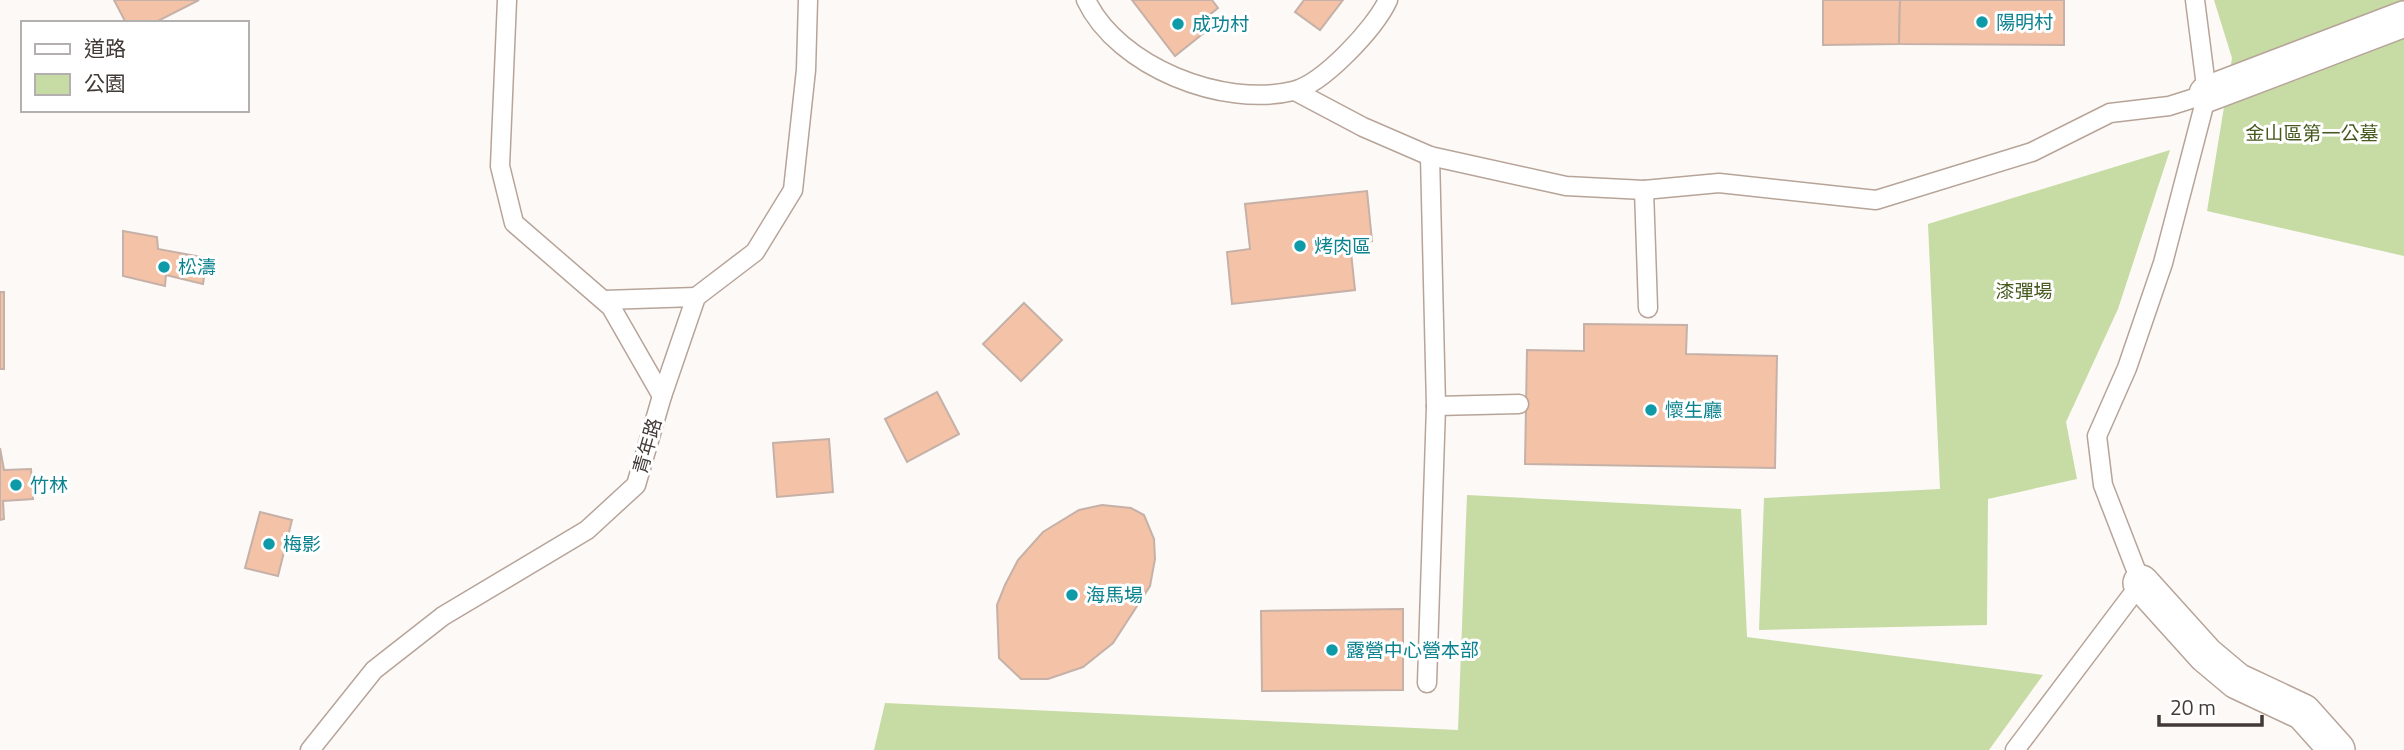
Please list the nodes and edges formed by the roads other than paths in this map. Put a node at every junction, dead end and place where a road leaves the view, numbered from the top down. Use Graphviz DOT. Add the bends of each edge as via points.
graph roads {
  1 [pos="507,0"];
  2 [pos="808,0"];
  3 [pos="1086,0"];
  4 [pos="1388,0"];
  5 [pos="2195,0"];
  6 [pos="2404,19"];
  7 [pos="1295,91"];
  8 [pos="2207,94"];
  9 [pos="1430,156"];
  10 [pos="1644,190"];
  11 [pos="696,298"];
  12 [pos="604,300"];
  13 [pos="1648,308"];
  14 [pos="662,396"];
  15 [pos="1519,404"];
  16 [pos="1436,405"];
  17 [pos="2141,583"];
  18 [pos="1427,682"];
  19 [pos="310,750"];
  20 [pos="2014,750"];
  21 [pos="2337,750"];
  1 -- 12 [label="lane, 青年路" via="500,166 514,223"];
  2 -- 11 [label="lane" via="806,70 793,190 754,252"];
  3 -- 7 [label="lane" via="1119,44 1161,73 1210,88 1256,95"];
  4 -- 7 [label="lane" via="1327,72"];
  5 -- 8 [label="lane"];
  6 -- 8 [label="street"];
  7 -- 9 [label="lane"];
  8 -- 10 [label="lane" via="2169,106 2110,113 2032,152 1876,200 1719,183"];
  8 -- 17 [label="lane" via="2164,263 2097,436 2103,485"];
  9 -- 10 [label="lane" via="1566,186"];
  9 -- 16 [label="lane"];
  10 -- 13 [label="lane"];
  11 -- 12 [label="lane"];
  11 -- 14 [label="lane"];
  12 -- 14 [label="lane, 青年路"];
  14 -- 19 [label="lane, 青年路" via="636,485 587,530 443,616 374,670"];
  15 -- 16 [label="lane"];
  16 -- 18 [label="lane"];
  17 -- 20 [label="lane"];
  17 -- 21 [label="street" via="2206,655 2237,681 2303,712"];
}
